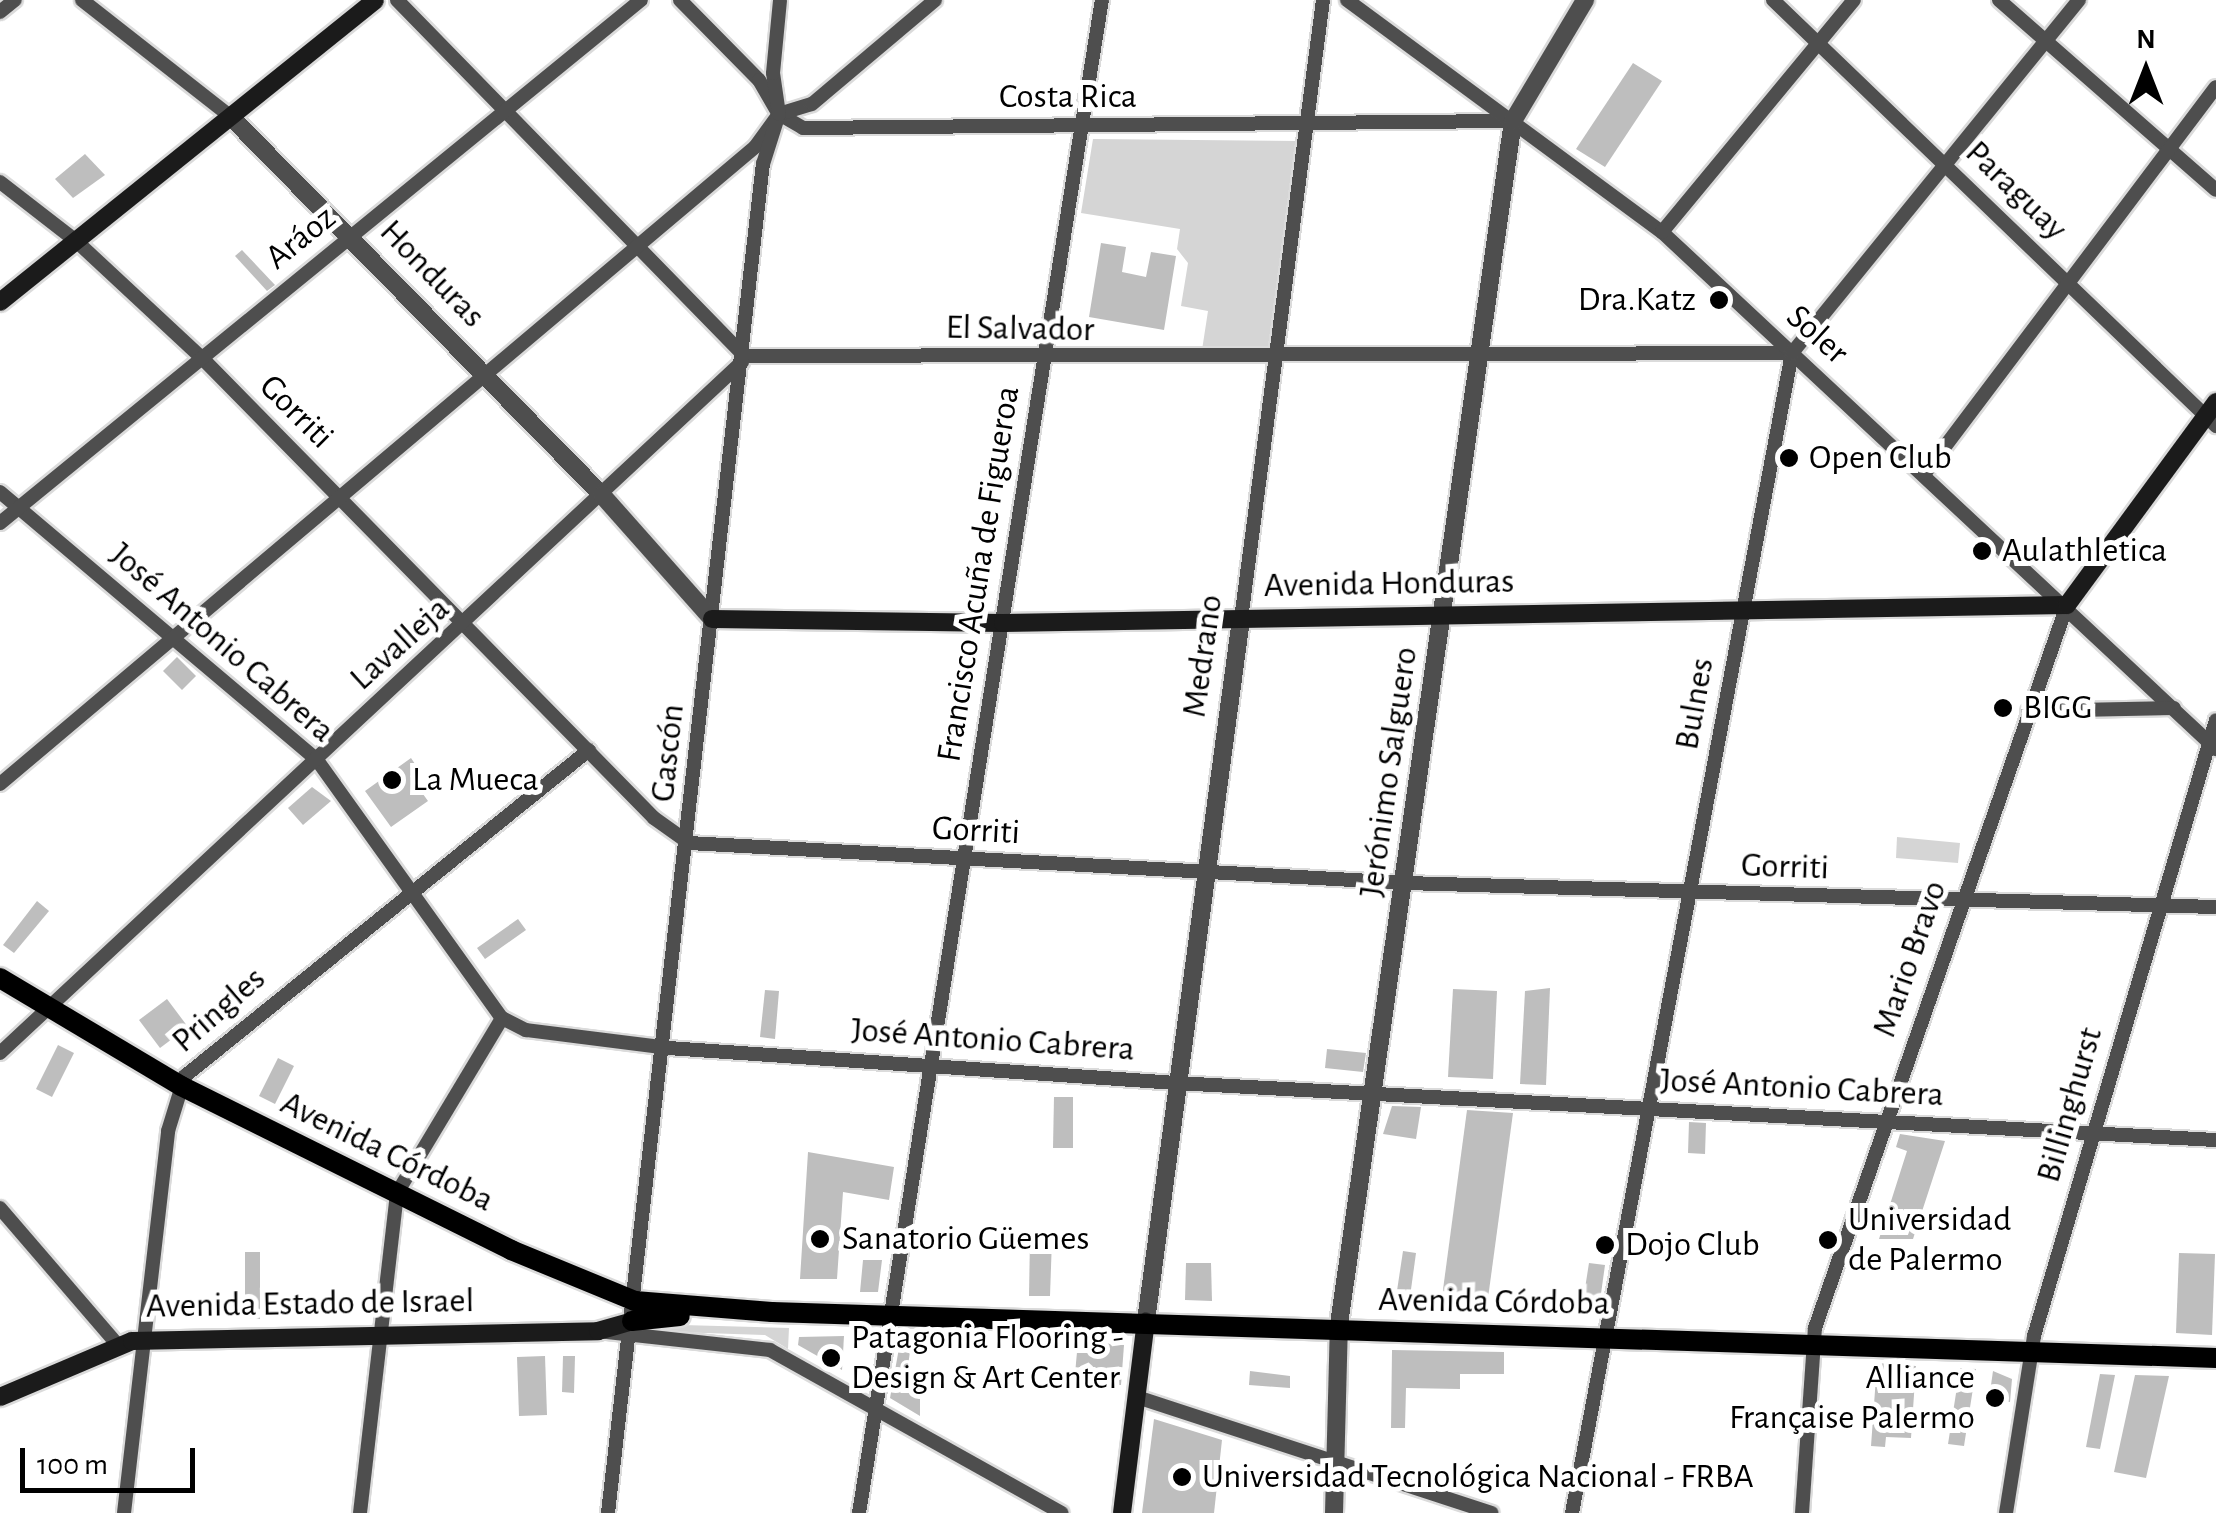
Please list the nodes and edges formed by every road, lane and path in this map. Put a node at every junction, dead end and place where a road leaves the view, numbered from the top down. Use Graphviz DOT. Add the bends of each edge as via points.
graph roads {
  1 [pos="15,0"];
  2 [pos="82,0"];
  3 [pos="375,0"];
  4 [pos="397,0"];
  5 [pos="642,0"];
  6 [pos="680,0"];
  7 [pos="780,0"];
  8 [pos="935,0"];
  9 [pos="1102,0"];
  10 [pos="1324,0"];
  11 [pos="1347,0"];
  12 [pos="1586,0"];
  13 [pos="1773,0"];
  14 [pos="1854,0"];
  15 [pos="1999,0"];
  16 [pos="2079,0"];
  17 [pos="0,12"];
  18 [pos="2045,40"];
  19 [pos="1818,44"];
  20 [pos="2216,87"];
  21 [pos="508,111"];
  22 [pos="778,114"];
  23 [pos="232,117"];
  24 [pos="1513,121"];
  25 [pos="1082,127"];
  26 [pos="1309,128"];
  27 [pos="2169,148"];
  28 [pos="1946,165"];
  29 [pos="0,182"];
  30 [pos="2216,190"];
  31 [pos="1662,232"];
  32 [pos="350,237"];
  33 [pos="76,241"];
  34 [pos="639,246"];
  35 [pos="2068,284"];
  36 [pos="0,302"];
  37 [pos="1792,353"];
  38 [pos="745,356"];
  39 [pos="1482,357"];
  40 [pos="202,358"];
  41 [pos="1044,360"];
  42 [pos="1278,360"];
  43 [pos="488,377"];
  44 [pos="2212,415"];
  45 [pos="1925,473"];
  46 [pos="0,492"];
  47 [pos="602,495"];
  48 [pos="342,502"];
  49 [pos="18,508"];
  50 [pos="0,523"];
  51 [pos="2068,605"];
  52 [pos="1742,612"];
  53 [pos="1446,615"];
  54 [pos="712,619"];
  55 [pos="1241,619"];
  56 [pos="1003,622"];
  57 [pos="466,625"];
  58 [pos="174,639"];
  59 [pos="2174,708"];
  60 [pos="2028,711"];
  61 [pos="2216,720"];
  62 [pos="2212,746"];
  63 [pos="589,750"];
  64 [pos="317,760"];
  65 [pos="0,784"];
  66 [pos="689,844"];
  67 [pos="963,862"];
  68 [pos="1204,872"];
  69 [pos="1406,883"];
  70 [pos="413,891"];
  71 [pos="1690,894"];
  72 [pos="1960,903"];
  73 [pos="2216,907"];
  74 [pos="2157,908"];
  75 [pos="0,978"];
  76 [pos="48,1013"];
  77 [pos="502,1018"];
  78 [pos="668,1048"];
  79 [pos="0,1053"];
  80 [pos="929,1066"];
  81 [pos="1176,1083"];
  82 [pos="181,1086"];
  83 [pos="1374,1094"];
  84 [pos="1650,1109"];
  85 [pos="1887,1122"];
  86 [pos="2094,1136"];
  87 [pos="2216,1140"];
  88 [pos="397,1193"];
  89 [pos="0,1208"];
  90 [pos="885,1314"];
  91 [pos="632,1320"];
  92 [pos="1146,1321"];
  93 [pos="1339,1324"];
  94 [pos="379,1336"];
  95 [pos="1607,1336"];
  96 [pos="144,1340"];
  97 [pos="1812,1340"];
  98 [pos="116,1343"];
  99 [pos="2031,1350"];
  100 [pos="2216,1358"];
  101 [pos="0,1397"];
  102 [pos="1136,1397"];
  103 [pos="873,1407"];
  104 [pos="1335,1459"];
  105 [pos="124,1513"];
  106 [pos="360,1513"];
  107 [pos="608,1513"];
  108 [pos="859,1513"];
  109 [pos="1062,1513"];
  110 [pos="1122,1513"];
  111 [pos="1334,1513"];
  112 [pos="1492,1513"];
  113 [pos="1572,1513"];
  114 [pos="1802,1513"];
  115 [pos="2006,1513"];
  1 -- 17 [label="street"];
  2 -- 23 [label="street, Honduras"];
  3 -- 23 [label="main road"];
  4 -- 21 [label="street"];
  5 -- 21 [label="street, Aráoz"];
  6 -- 22 [label="street" via="758,80"];
  7 -- 22 [label="street, Gascón" via="773,72"];
  8 -- 22 [label="street" via="812,104"];
  9 -- 25 [label="street, Francisco Acuña de Figueroa"];
  10 -- 26 [label="street, Medrano"];
  11 -- 24 [label="street, Soler"];
  12 -- 24 [label="street, Jerónimo Salguero"];
  13 -- 19 [label="street, Paraguay"];
  14 -- 19 [label="street"];
  15 -- 18 [label="street"];
  16 -- 18 [label="street, Bulnes"];
  18 -- 27 [label="street"];
  18 -- 28 [label="street, Bulnes"];
  19 -- 28 [label="street, Paraguay"];
  19 -- 31 [label="street"];
  20 -- 27 [label="street"];
  21 -- 32 [label="street, Aráoz"];
  21 -- 34 [label="street"];
  22 -- 25 [label="street, Costa Rica" via="803,128"];
  22 -- 34 [label="street" via="755,147"];
  22 -- 38 [label="street, Gascón" via="763,164"];
  23 -- 32 [label="street, Honduras"];
  23 -- 33 [label="main road"];
  24 -- 26 [label="street, Costa Rica"];
  24 -- 31 [label="street, Soler"];
  24 -- 39 [label="street, Jerónimo Salguero"];
  25 -- 26 [label="street, Costa Rica"];
  25 -- 41 [label="street, Francisco Acuña de Figueroa"];
  26 -- 42 [label="street, Medrano"];
  27 -- 30 [label="street"];
  27 -- 35 [label="street"];
  28 -- 35 [label="street, Paraguay"];
  28 -- 37 [label="street, Bulnes"];
  29 -- 33 [label="street, Gorriti"];
  31 -- 37 [label="street, Soler"];
  32 -- 40 [label="street, Aráoz"];
  32 -- 43 [label="street, Honduras"];
  33 -- 36 [label="main road"];
  33 -- 40 [label="street, Gorriti"];
  34 -- 38 [label="street"];
  34 -- 43 [label="street"];
  35 -- 44 [label="street, Paraguay"];
  35 -- 45 [label="street"];
  37 -- 39 [label="street, El Salvador"];
  37 -- 45 [label="street, Soler"];
  37 -- 52 [label="street, Bulnes"];
  38 -- 41 [label="street, El Salvador"];
  38 -- 47 [label="street, Lavalleja"];
  38 -- 54 [label="street, Gascón"];
  39 -- 42 [label="street, El Salvador"];
  39 -- 53 [label="street, Jerónimo Salguero"];
  40 -- 48 [label="street, Gorriti"];
  40 -- 49 [label="street, Aráoz"];
  41 -- 42 [label="street, El Salvador"];
  41 -- 56 [label="street, Francisco Acuña de Figueroa"];
  42 -- 55 [label="street, Medrano"];
  43 -- 47 [label="street, Honduras"];
  43 -- 48 [label="street"];
  44 -- 51 [label="main road"];
  45 -- 51 [label="street, Soler"];
  46 -- 49 [label="street, José Antonio Cabrera"];
  47 -- 54 [label="street, Honduras"];
  47 -- 57 [label="street, Lavalleja"];
  48 -- 57 [label="street, Gorriti"];
  48 -- 58 [label="street"];
  49 -- 50 [label="street, Aráoz"];
  49 -- 58 [label="street, José Antonio Cabrera"];
  51 -- 52 [label="main road, Avenida Honduras"];
  51 -- 59 [label="street, Soler"];
  51 -- 60 [label="street, Mario Bravo"];
  52 -- 53 [label="main road, Avenida Honduras"];
  52 -- 71 [label="street, Bulnes"];
  53 -- 55 [label="main road, Avenida Honduras"];
  53 -- 69 [label="street, Jerónimo Salguero"];
  54 -- 56 [label="main road, Avenida Honduras"];
  54 -- 66 [label="street, Gascón"];
  55 -- 56 [label="main road, Avenida Honduras"];
  55 -- 68 [label="street, Medrano"];
  56 -- 67 [label="street, Francisco Acuña de Figueroa"];
  57 -- 63 [label="street, Gorriti"];
  57 -- 64 [label="street, Lavalleja"];
  58 -- 64 [label="street, José Antonio Cabrera"];
  58 -- 65 [label="street"];
  59 -- 60 [label="street"];
  59 -- 62 [label="street, Soler"];
  60 -- 72 [label="street, Mario Bravo"];
  61 -- 62 [label="street, Billinghurst"];
  62 -- 74 [label="street, Billinghurst"];
  63 -- 66 [label="street, Gorriti"];
  63 -- 70 [label="street, Pringles"];
  64 -- 70 [label="street, José Antonio Cabrera"];
  64 -- 76 [label="street, Lavalleja"];
  66 -- 67 [label="street, Gorriti"];
  66 -- 78 [label="street, Gascón"];
  67 -- 68 [label="street, Gorriti"];
  67 -- 80 [label="street, Francisco Acuña de Figueroa"];
  68 -- 69 [label="street, Gorriti"];
  68 -- 81 [label="street, Medrano"];
  69 -- 71 [label="street, Gorriti"];
  69 -- 83 [label="street, Jerónimo Salguero"];
  70 -- 77 [label="street, José Antonio Cabrera"];
  70 -- 82 [label="street, Pringles" via="204,1055"];
  71 -- 72 [label="street, Gorriti"];
  71 -- 84 [label="street, Bulnes"];
  72 -- 74 [label="street, Gorriti"];
  72 -- 85 [label="street, Mario Bravo"];
  73 -- 74 [label="street, Gorriti"];
  74 -- 86 [label="street, Billinghurst"];
  75 -- 76 [label="main road, Avenida Córdoba"];
  76 -- 79 [label="street, Lavalleja"];
  76 -- 82 [label="main road, Avenida Córdoba"];
  77 -- 78 [label="street, José Antonio Cabrera" via="526,1030"];
  77 -- 88 [label="street"];
  78 -- 80 [label="street, José Antonio Cabrera"];
  78 -- 91 [label="street, Gascón"];
  80 -- 81 [label="street, José Antonio Cabrera"];
  80 -- 90 [label="street, Francisco Acuña de Figueroa"];
  81 -- 83 [label="street, José Antonio Cabrera"];
  81 -- 92 [label="street, Medrano"];
  82 -- 88 [label="main road, Avenida Córdoba"];
  82 -- 96 [label="street, Pringles" via="168,1131"];
  83 -- 84 [label="street, José Antonio Cabrera"];
  83 -- 93 [label="street, Jerónimo Salguero"];
  84 -- 85 [label="street, José Antonio Cabrera"];
  84 -- 95 [label="street, Bulnes"];
  85 -- 86 [label="street, José Antonio Cabrera"];
  85 -- 97 [label="street, Mario Bravo"];
  86 -- 87 [label="street, José Antonio Cabrera"];
  86 -- 99 [label="street, Billinghurst"];
  88 -- 91 [label="main road, Avenida Córdoba"];
  88 -- 94 [label="street"];
  89 -- 98 [label="street"];
  90 -- 91 [label="main road, Avenida Córdoba"];
  90 -- 92 [label="main road, Avenida Córdoba"];
  90 -- 103 [label="street, Francisco Acuña de Figueroa"];
  91 -- 94 [label="main road, Avenida Estado de Israel" via="598,1331"];
  91 -- 103 [label="street" via="758,1346"];
  91 -- 107 [label="street, Gascón"];
  92 -- 93 [label="main road, Avenida Córdoba"];
  92 -- 102 [label="main road"];
  93 -- 95 [label="main road, Avenida Córdoba" via="1360,1332"];
  93 -- 104 [label="street, Jerónimo Salguero"];
  94 -- 96 [label="main road, Avenida Estado de Israel"];
  94 -- 106 [label="street"];
  95 -- 97 [label="main road, Avenida Córdoba"];
  95 -- 113 [label="street, Bulnes"];
  96 -- 98 [label="main road, Avenida Estado de Israel"];
  96 -- 105 [label="street, Pringles"];
  97 -- 99 [label="main road, Avenida Córdoba"];
  97 -- 114 [label="street, Mario Bravo"];
  98 -- 101 [label="main road, Avenida Estado de Israel"];
  99 -- 100 [label="main road, Avenida Córdoba"];
  99 -- 115 [label="street, Billinghurst"];
  102 -- 104 [label="street"];
  102 -- 110 [label="main road"];
  103 -- 108 [label="street, Francisco Acuña de Figueroa"];
  103 -- 109 [label="street"];
  104 -- 111 [label="street, Jerónimo Salguero"];
  104 -- 112 [label="street"];
}
